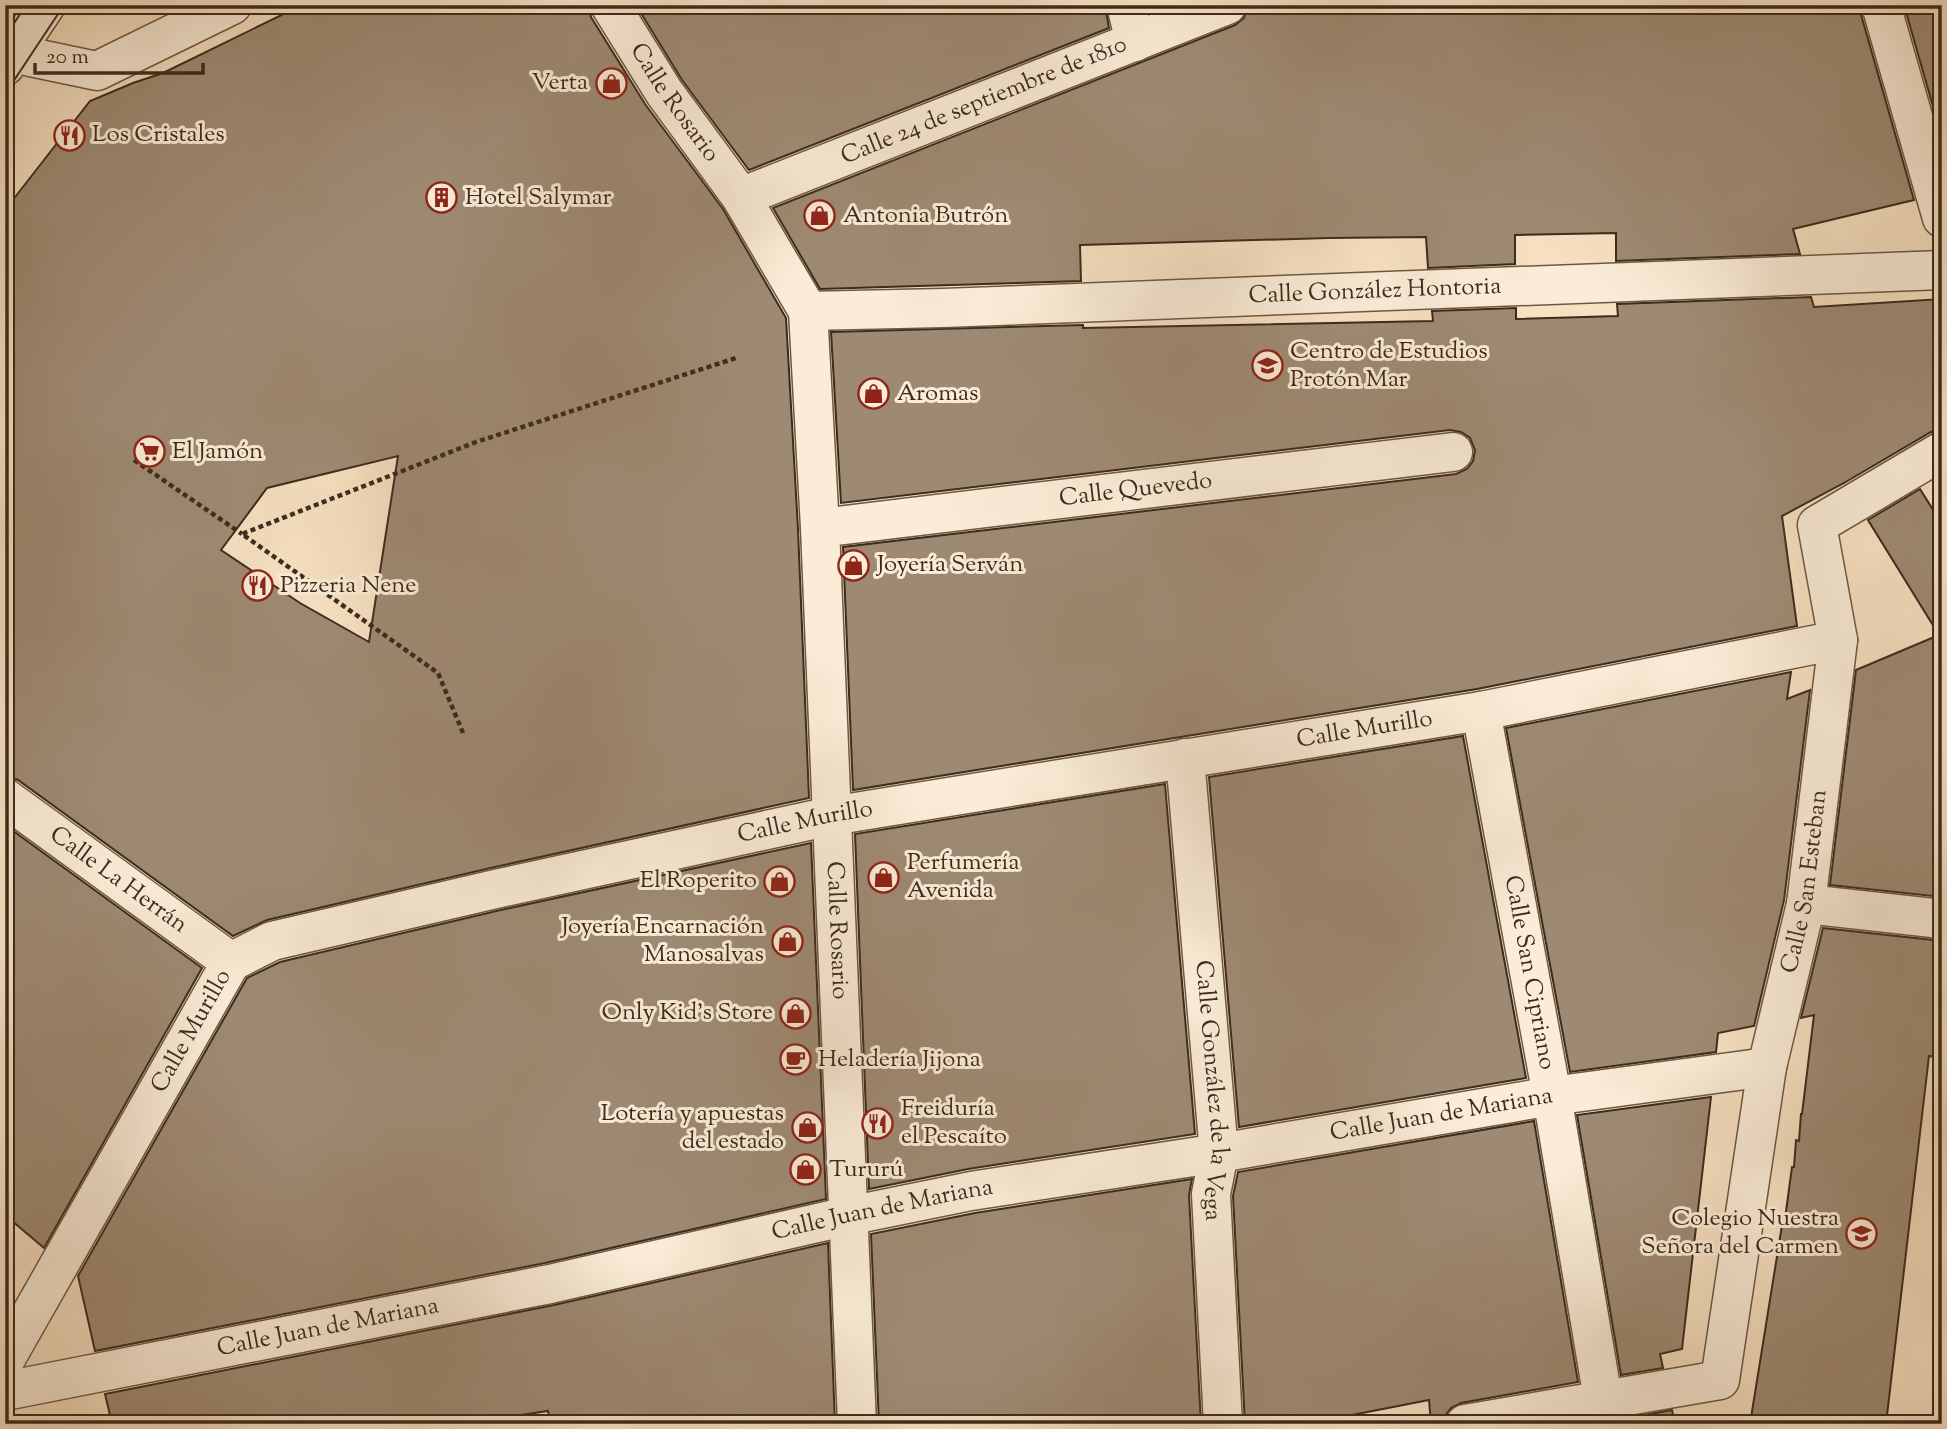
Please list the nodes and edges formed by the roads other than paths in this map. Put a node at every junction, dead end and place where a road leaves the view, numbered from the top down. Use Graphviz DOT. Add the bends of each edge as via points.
graph roads {
  1 [pos="46,5"];
  2 [pos="232,5"];
  3 [pos="610,5"];
  4 [pos="1125,5"];
  5 [pos="1227,5"];
  6 [pos="1881,5"];
  7 [pos="1135,42"];
  8 [pos="11,58"];
  9 [pos="741,197"];
  10 [pos="1942,218"];
  11 [pos="1942,270"];
  12 [pos="808,311"];
  13 [pos="1942,451"];
  14 [pos="1453,452"];
  15 [pos="820,528"];
  16 [pos="1838,640"];
  17 [pos="1481,711"];
  18 [pos="1185,758"];
  19 [pos="5,797"];
  20 [pos="831,816"];
  21 [pos="1806,904"];
  22 [pos="1942,919"];
  23 [pos="231,962"];
  24 [pos="1767,1067"];
  25 [pos="1552,1096"];
  26 [pos="1219,1153"];
  27 [pos="848,1216"];
  28 [pos="5,1360"];
  29 [pos="5,1391"];
  30 [pos="1603,1399"];
  31 [pos="857,1424"];
  32 [pos="1223,1424"];
  33 [pos="1465,1424"];
  1 -- 8 [label="street"];
  2 -- 8 [label="street" via="97,71 30,57"];
  3 -- 9 [label="street, Calle Rosario" via="664,92"];
  4 -- 7 [label="street"];
  5 -- 7 [label="street, Calle 24 de septiembre de 1810"];
  6 -- 10 [label="street"];
  7 -- 9 [label="street, Calle 24 de septiembre de 1810"];
  9 -- 12 [label="street, Calle Rosario"];
  11 -- 12 [label="street, Calle González Hontoria"];
  12 -- 15 [label="street, Calle Rosario"];
  13 -- 16 [label="street, Calle San Esteban" via="1817,526"];
  14 -- 15 [label="street, Calle Quevedo"];
  15 -- 20 [label="street, Calle Rosario"];
  16 -- 17 [label="street, Calle Murillo"];
  16 -- 21 [label="street, Calle San Esteban"];
  17 -- 18 [label="street, Calle Murillo"];
  17 -- 25 [label="street, Calle San Cipriano"];
  18 -- 20 [label="street, Calle Murillo"];
  18 -- 26 [label="street, Calle González de la Vega"];
  19 -- 23 [label="street, Calle La Herrán"];
  20 -- 23 [label="street, Calle Murillo" via="272,941"];
  20 -- 27 [label="street, Calle Rosario"];
  21 -- 22 [label="street"];
  21 -- 24 [label="street, Calle San Esteban"];
  23 -- 28 [label="street, Calle Murillo"];
  24 -- 25 [label="street, Calle Juan de Mariana"];
  24 -- 30 [label="street, Calle San Esteban" via="1720,1380"];
  25 -- 26 [label="street, Calle Juan de Mariana"];
  25 -- 30 [label="street, Calle San Cipriano"];
  26 -- 27 [label="street, Calle Juan de Mariana" via="971,1191"];
  26 -- 32 [label="street, Calle González de la Vega" via="1211,1194"];
  27 -- 29 [label="street, Calle Juan de Mariana" via="550,1284"];
  27 -- 31 [label="street, Calle Rosario"];
  30 -- 33 [label="street"];
}
